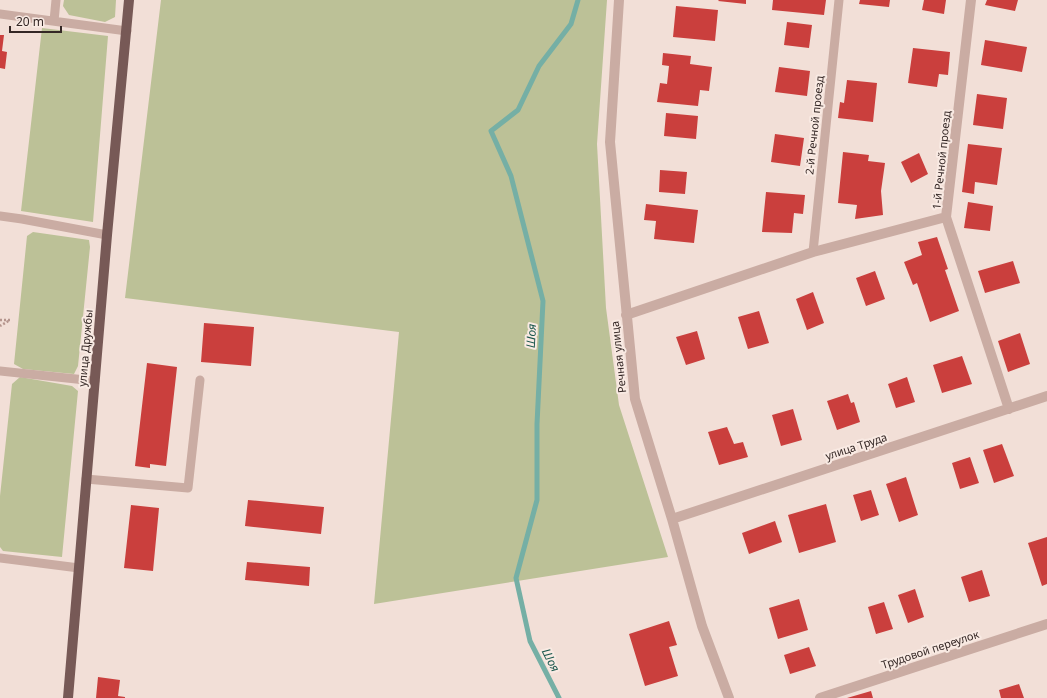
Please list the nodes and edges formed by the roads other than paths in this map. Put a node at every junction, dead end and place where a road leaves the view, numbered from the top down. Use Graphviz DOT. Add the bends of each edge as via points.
graph roads {
  1 [pos="56,0"];
  2 [pos="129,0"];
  3 [pos="619,0"];
  4 [pos="839,0"];
  5 [pos="971,0"];
  6 [pos="0,14"];
  7 [pos="54,21"];
  8 [pos="127,31"];
  9 [pos="0,216"];
  10 [pos="946,217"];
  11 [pos="107,235"];
  12 [pos="813,252"];
  13 [pos="626,315"];
  14 [pos="0,371"];
  15 [pos="95,380"];
  16 [pos="200,380"];
  17 [pos="1047,396"];
  18 [pos="1009,409"];
  19 [pos="86,479"];
  20 [pos="672,519"];
  21 [pos="0,558"];
  22 [pos="79,568"];
  23 [pos="1047,624"];
  24 [pos="68,698"];
  25 [pos="729,698"];
  26 [pos="820,698"];
  1 -- 7 [label="lane"];
  2 -- 8 [label="main road, улица Дружбы"];
  3 -- 13 [label="street, Речная улица" via="610,142"];
  4 -- 12 [label="lane, 2-й Речной проезд"];
  5 -- 10 [label="street, 1-й Речной проезд"];
  6 -- 7 [label="lane"];
  7 -- 8 [label="lane"];
  8 -- 11 [label="main road, улица Дружбы"];
  9 -- 11 [label="lane"];
  10 -- 12 [label="street"];
  10 -- 18 [label="street, 1-й Речной проезд"];
  11 -- 15 [label="main road, улица Дружбы"];
  12 -- 13 [label="street"];
  13 -- 20 [label="street, Речная улица" via="635,399"];
  14 -- 15 [label="lane"];
  15 -- 19 [label="main road, улица Дружбы"];
  16 -- 19 [label="lane" via="188,488"];
  17 -- 18 [label="street, улица Труда"];
  18 -- 20 [label="street, улица Труда"];
  19 -- 22 [label="main road, улица Дружбы"];
  20 -- 25 [label="street, Речная улица" via="702,626"];
  21 -- 22 [label="lane"];
  22 -- 24 [label="main road, улица Дружбы"];
  23 -- 26 [label="street, Трудовой переулок"];
}
